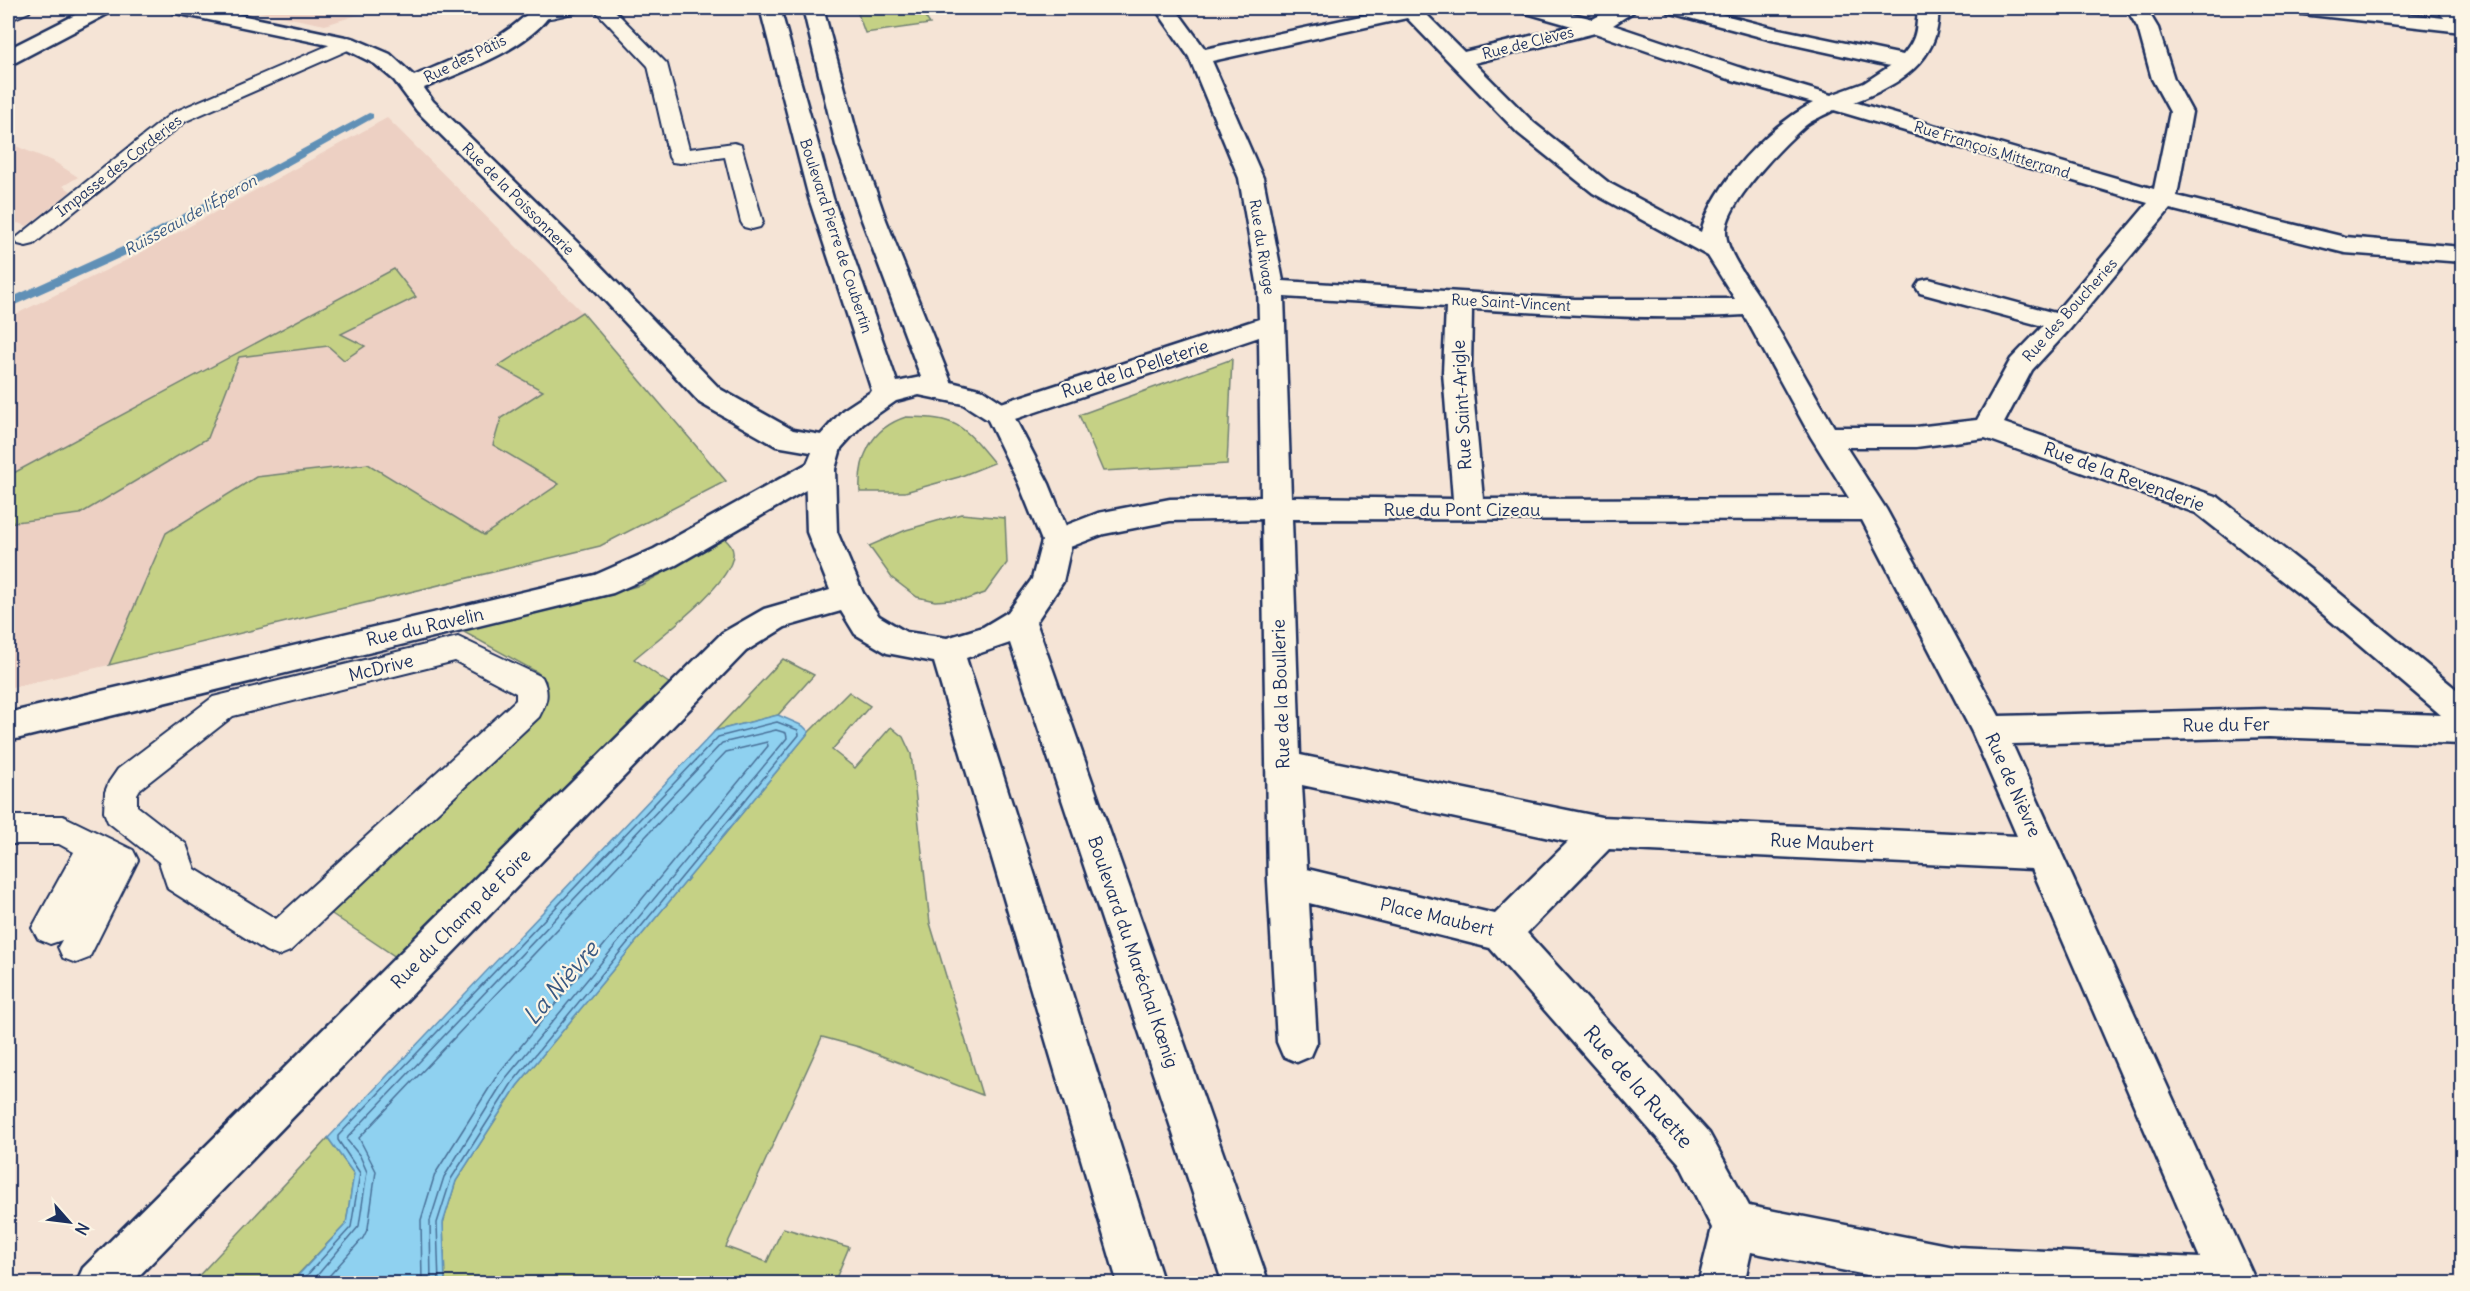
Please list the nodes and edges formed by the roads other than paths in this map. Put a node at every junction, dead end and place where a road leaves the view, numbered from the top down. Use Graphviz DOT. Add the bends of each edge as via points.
graph roads {
  1 [pos="22,8"];
  2 [pos="104,8"];
  3 [pos="180,8"];
  4 [pos="569,8"];
  5 [pos="602,8"];
  6 [pos="770,8"];
  7 [pos="813,8"];
  8 [pos="1165,8"];
  9 [pos="1530,8"];
  10 [pos="1626,8"];
  11 [pos="1675,8"];
  12 [pos="1928,8"];
  13 [pos="2136,8"];
  14 [pos="2302,8"];
  15 [pos="2445,8"];
  16 [pos="1411,9"];
  17 [pos="542,11"];
  18 [pos="8,15"];
  19 [pos="1596,26"];
  20 [pos="2462,27"];
  21 [pos="1772,34"];
  22 [pos="348,43"];
  23 [pos="8,57"];
  24 [pos="1200,57"];
  25 [pos="1460,60"];
  26 [pos="1908,63"];
  27 [pos="1730,72"];
  28 [pos="412,85"];
  29 [pos="1834,101"];
  30 [pos="2164,200"];
  31 [pos="752,222"];
  32 [pos="26,239"];
  33 [pos="1718,251"];
  34 [pos="2463,254"];
  35 [pos="1929,287"];
  36 [pos="1271,288"];
  37 [pos="1459,299"];
  38 [pos="1752,306"];
  39 [pos="2061,323"];
  40 [pos="1271,324"];
  41 [pos="939,388"];
  42 [pos="887,394"];
  43 [pos="999,414"];
  44 [pos="1987,428"];
  45 [pos="1825,437"];
  46 [pos="824,457"];
  47 [pos="1275,508"];
  48 [pos="1871,509"];
  49 [pos="1469,510"];
  50 [pos="1057,541"];
  51 [pos="849,597"];
  52 [pos="1019,621"];
  53 [pos="458,649"];
  54 [pos="947,651"];
  55 [pos="2463,713"];
  56 [pos="8,727"];
  57 [pos="1989,730"];
  58 [pos="2463,730"];
  59 [pos="1283,766"];
  60 [pos="8,830"];
  61 [pos="1601,833"];
  62 [pos="2044,853"];
  63 [pos="1287,881"];
  64 [pos="1502,933"];
  65 [pos="63,938"];
  66 [pos="1297,1042"];
  67 [pos="1735,1226"];
  68 [pos="2234,1283"];
  69 [pos="99,1284"];
  70 [pos="1141,1284"];
  71 [pos="1246,1284"];
  72 [pos="1721,1284"];
  1 -- 18 [label="lane"];
  2 -- 23 [label="street"];
  3 -- 22 [label="street, Rue de la Poissonnerie"];
  4 -- 17 [label="lane"];
  5 -- 31 [label="lane" via="657,64 680,158 734,149"];
  6 -- 42 [label="street, Boulevard Pierre de Coubertin" via="821,198"];
  7 -- 41 [label="street" via="848,146"];
  8 -- 24 [label="street, Rue du Rivage"];
  9 -- 19 [label="street, Rue François Mitterrand"];
  10 -- 19 [label="street, Rue de Clèves"];
  11 -- 21 [label="street"];
  12 -- 26 [label="street" via="1924,43"];
  13 -- 30 [label="street" via="2148,28 2163,79 2181,112"];
  14 -- 20 [label="street"];
  15 -- 20 [label="lane"];
  16 -- 24 [label="street"];
  16 -- 25 [label="street"];
  17 -- 28 [label="street, Rue des Pâtis" via="508,39"];
  19 -- 25 [label="street, Rue de Clèves"];
  19 -- 27 [label="street, Rue François Mitterrand"];
  21 -- 26 [label="street"];
  21 -- 27 [label="street"];
  22 -- 28 [label="street, Rue de la Poissonnerie" via="364,47 390,63"];
  22 -- 32 [label="lane, Impasse des Corderies" via="178,117"];
  24 -- 36 [label="street, Rue du Rivage" via="1251,178"];
  25 -- 33 [label="street" via="1526,128 1601,188"];
  26 -- 29 [label="street" via="1872,87"];
  27 -- 29 [label="street, Rue François Mitterrand"];
  28 -- 46 [label="street, Rue de la Poissonnerie" via="425,106 710,396"];
  29 -- 30 [label="street, Rue François Mitterrand"];
  29 -- 33 [label="street" via="1800,119 1739,182 1717,217 1713,232"];
  30 -- 34 [label="street, Rue François Mitterrand" via="2344,245"];
  30 -- 39 [label="street, Rue des Boucheries"];
  33 -- 38 [label="street"];
  35 -- 39 [label="street"];
  36 -- 37 [label="street, Rue Saint-Vincent"];
  36 -- 40 [label="street, Rue du Rivage"];
  37 -- 38 [label="street, Rue Saint-Vincent" via="1587,307"];
  37 -- 49 [label="street, Rue Saint-Arigle" via="1457,372"];
  38 -- 45 [label="street, Rue de Nièvre"];
  39 -- 44 [label="street, Rue des Boucheries" via="2021,365"];
  40 -- 43 [label="street, Rue de la Pelleterie"];
  40 -- 47 [label="street, Rue du Rivage"];
  41 -- 42 [label="street" via="919,386"];
  41 -- 43 [label="street" via="973,397"];
  42 -- 46 [label="street, Rue du Ravelin" via="853,417"];
  43 -- 50 [label="street"];
  44 -- 45 [label="street, Rue de la Revenderie" via="1916,437"];
  44 -- 55 [label="street, Rue de la Revenderie" via="2207,505"];
  45 -- 48 [label="street, Rue de Nièvre"];
  46 -- 51 [label="street" via="819,492 822,532"];
  46 -- 56 [label="street, Rue du Ravelin" via="665,557 602,585"];
  47 -- 49 [label="street, Rue du Pont Cizeau"];
  47 -- 50 [label="street, Rue du Pont Cizeau" via="1170,510 1098,524"];
  47 -- 59 [label="street, Rue de la Boullerie"];
  48 -- 49 [label="street, Rue du Pont Cizeau"];
  48 -- 57 [label="street, Rue de Nièvre"];
  50 -- 52 [label="street" via="1047,582"];
  51 -- 54 [label="street" via="867,625 899,644"];
  51 -- 69 [label="street, Rue du Champ de Foire" via="775,618 734,642"];
  52 -- 54 [label="street" via="994,637"];
  52 -- 71 [label="street, Boulevard du Maréchal Kœnig"];
  53 -- 53 [label="lane, McDrive" via="224,706 129,779 121,792 120,813 174,854 180,878 278,940 528,708 531,686"];
  54 -- 70 [label="street"];
  57 -- 58 [label="street, Rue du Fer" via="2270,723"];
  57 -- 62 [label="street, Rue de Nièvre"];
  59 -- 61 [label="street"];
  59 -- 63 [label="street, Rue de la Boullerie"];
  60 -- 65 [label="lane" via="63,830 95,847"];
  61 -- 62 [label="street, Rue Maubert"];
  61 -- 64 [label="street, Place Maubert"];
  62 -- 68 [label="street, Rue de Nièvre"];
  63 -- 64 [label="street, Place Maubert"];
  63 -- 66 [label="street"];
  64 -- 67 [label="street, Rue de la Ruette" via="1694,1148"];
  67 -- 68 [label="street" via="1957,1270"];
  67 -- 72 [label="street"];
}
